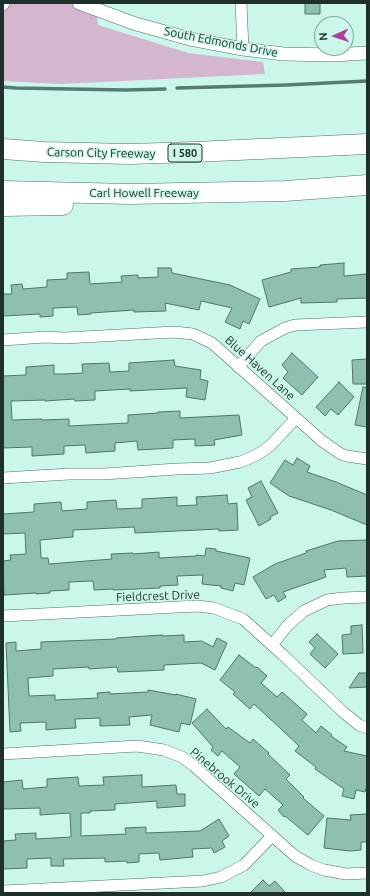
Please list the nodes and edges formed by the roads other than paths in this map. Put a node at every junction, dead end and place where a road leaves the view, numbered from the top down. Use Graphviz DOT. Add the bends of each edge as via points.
graph roads {
  1 [pos="79,3"];
  2 [pos="240,3"];
  3 [pos="243,49"];
  4 [pos="367,53"];
  5 [pos="3,139"];
  6 [pos="367,143"];
  7 [pos="3,149"];
  8 [pos="367,185"];
  9 [pos="3,190"];
  10 [pos="285,191"];
  11 [pos="3,206"];
  12 [pos="367,322"];
  13 [pos="3,340"];
  14 [pos="238,367"];
  15 [pos="296,418"];
  16 [pos="367,459"];
  17 [pos="3,478"];
  18 [pos="367,597"];
  19 [pos="3,616"];
  20 [pos="272,645"];
  21 [pos="367,728"];
  22 [pos="3,754"];
  23 [pos="272,836"];
  24 [pos="367,872"];
  25 [pos="3,891"];
  1 -- 3 [label="street, South Edmonds Drive" via="132,24"];
  2 -- 3 [label="street"];
  3 -- 4 [label="street, South Edmonds Drive" via="284,54"];
  5 -- 6 [label="highway" via="113,145"];
  6 -- 7 [label="highway, Carson City Freeway / I 580" via="128,154"];
  8 -- 10 [label="highway"];
  9 -- 10 [label="highway, Carl Howell Freeway" via="130,194"];
  10 -- 11 [label="highway" via="229,203"];
  12 -- 14 [label="street" via="295,325 285,328 261,342"];
  13 -- 14 [label="street, Blue Haven Lane" via="174,332 193,334 212,343"];
  14 -- 15 [label="street, Blue Haven Lane"];
  15 -- 16 [label="street, Blue Haven Lane" via="341,454"];
  15 -- 17 [label="street" via="271,445 240,462 210,468"];
  18 -- 20 [label="street" via="327,600 304,611 288,625"];
  19 -- 20 [label="street, Fieldcrest Drive" via="197,606 214,608 243,619"];
  20 -- 21 [label="street, Fieldcrest Drive" via="344,712 359,725"];
  22 -- 23 [label="street, Pinebrook Drive" via="138,746 164,750 182,757 194,766"];
  23 -- 24 [label="street, Pinebrook Drive" via="310,865 346,874"];
  23 -- 25 [label="street" via="244,865 221,877 203,881"];
}
